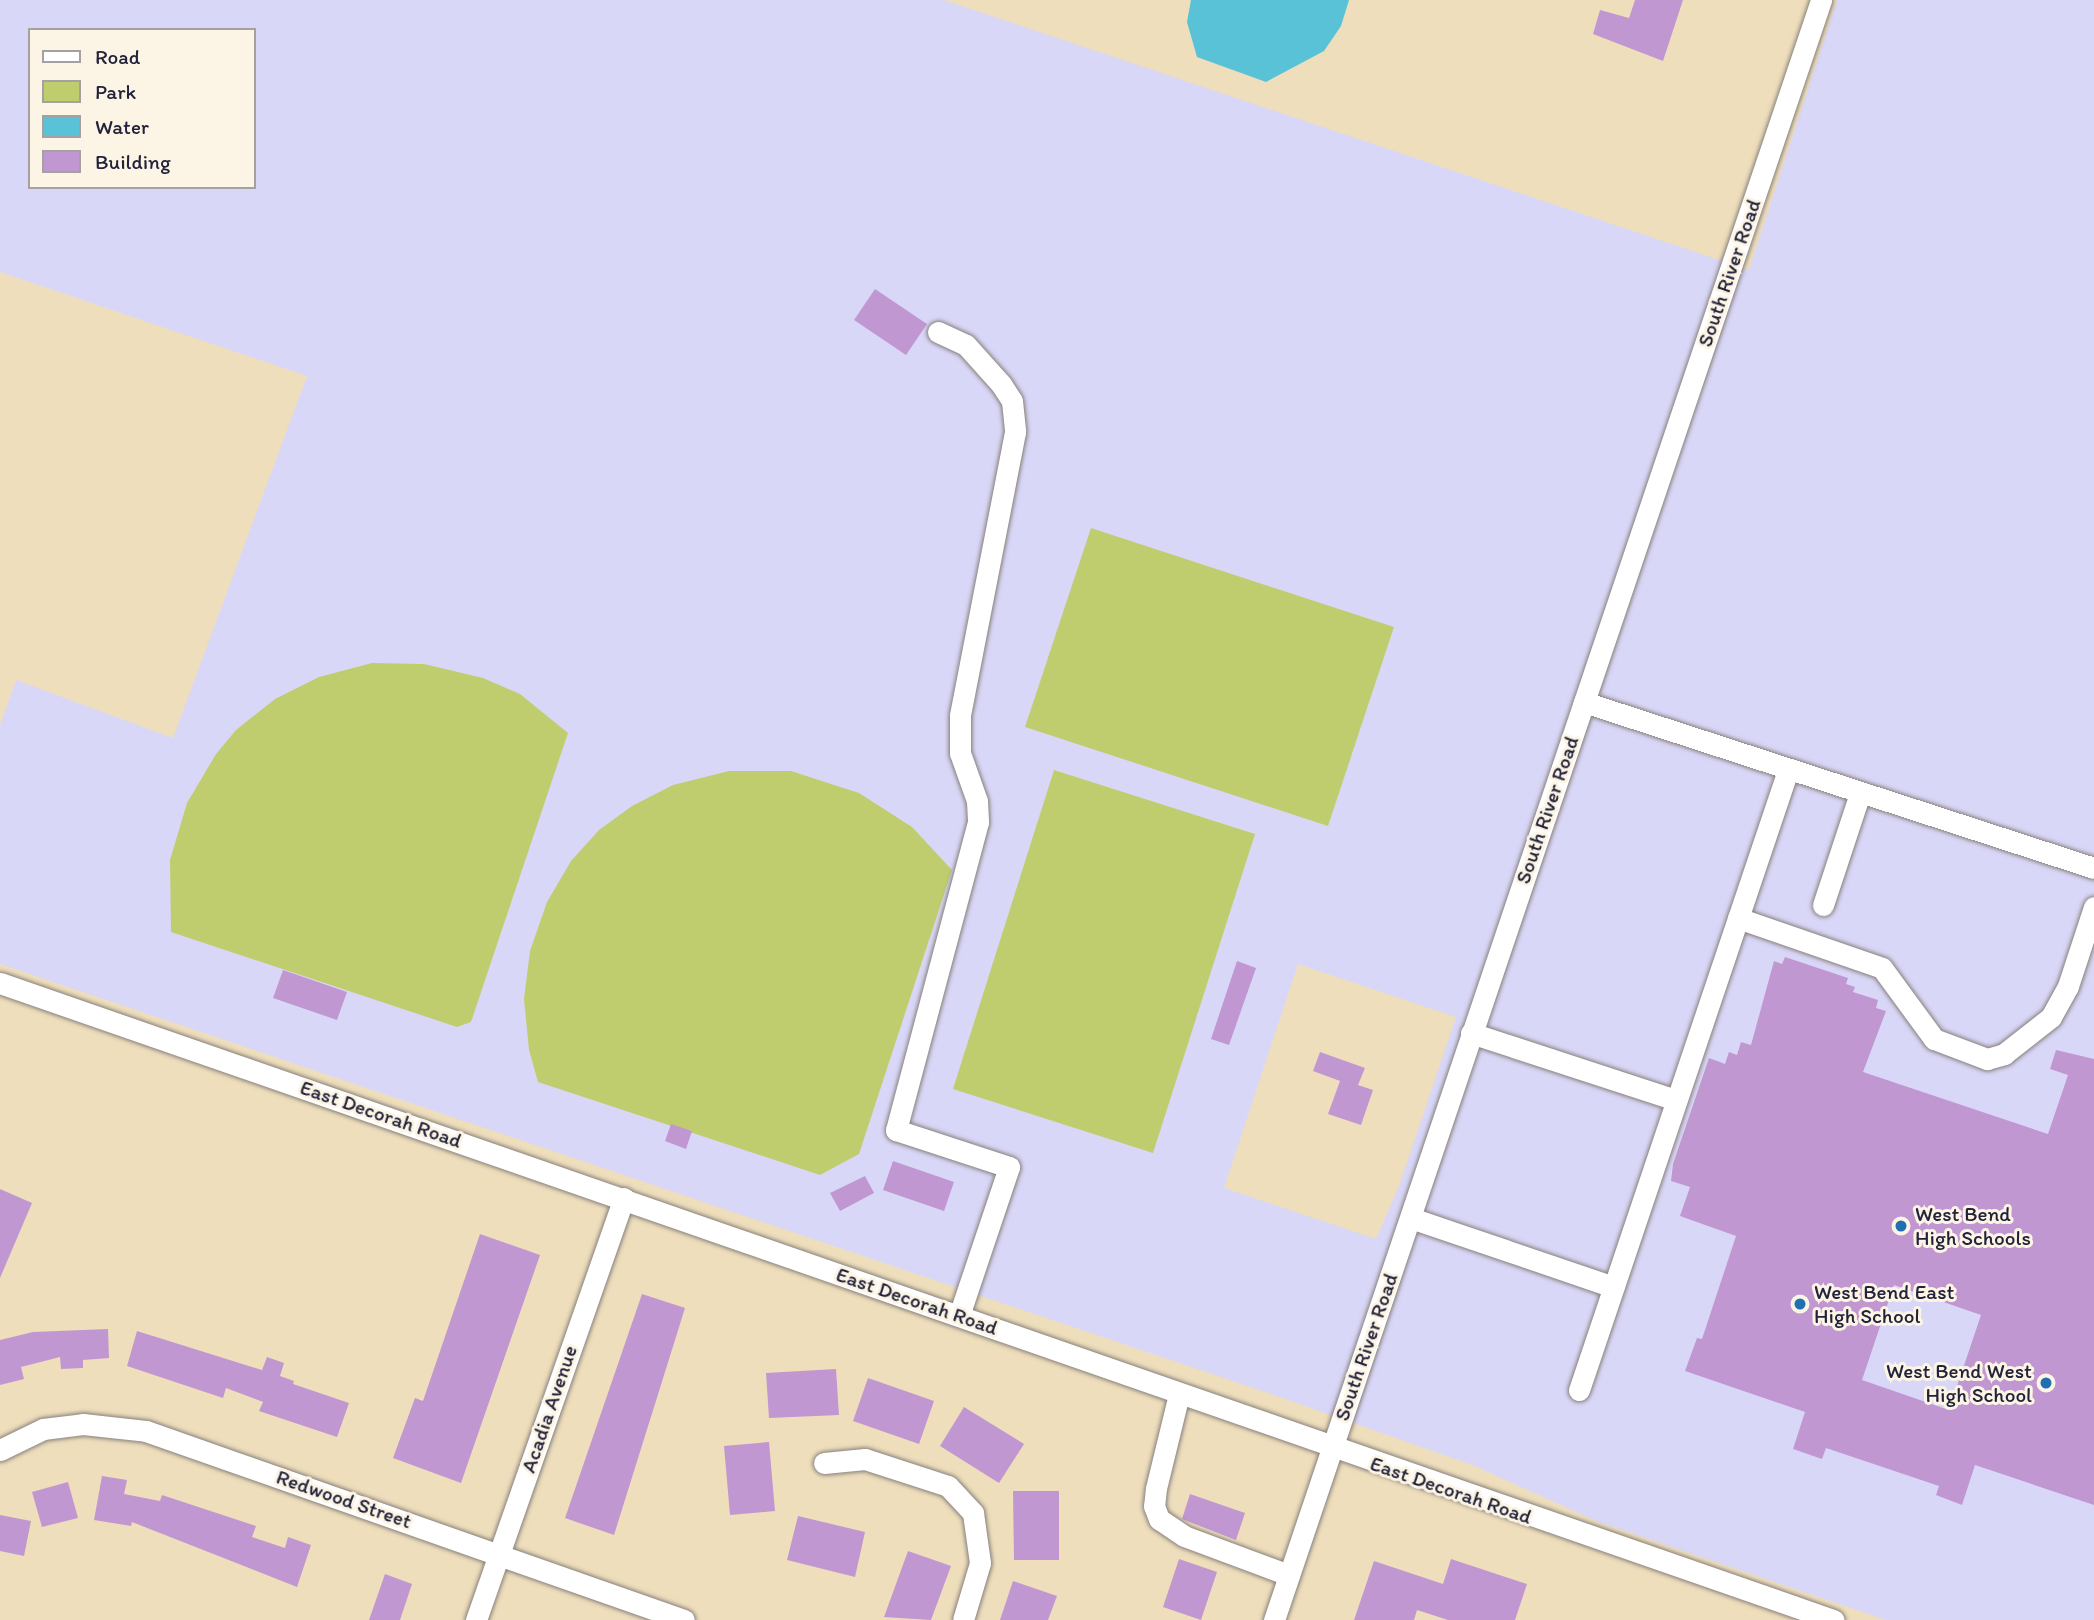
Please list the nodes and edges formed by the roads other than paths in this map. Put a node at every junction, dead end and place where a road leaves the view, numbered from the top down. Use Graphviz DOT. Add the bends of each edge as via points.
graph roads {
  1 [pos="1821,0"];
  2 [pos="938,332"];
  3 [pos="1584,702"];
  4 [pos="1787,770"];
  5 [pos="1860,793"];
  6 [pos="2094,868"];
  7 [pos="1823,905"];
  8 [pos="2094,907"];
  9 [pos="1738,918"];
  10 [pos="0,983"];
  11 [pos="1471,1033"];
  12 [pos="1676,1100"];
  13 [pos="624,1198"];
  14 [pos="1411,1217"];
  15 [pos="1614,1287"];
  16 [pos="959,1316"];
  17 [pos="1579,1390"];
  18 [pos="1179,1394"];
  19 [pos="1331,1448"];
  20 [pos="0,1450"];
  21 [pos="824,1463"];
  22 [pos="498,1553"];
  23 [pos="1289,1576"];
  24 [pos="476,1620"];
  25 [pos="684,1620"];
  26 [pos="963,1620"];
  27 [pos="1274,1620"];
  28 [pos="1833,1620"];
  1 -- 3 [label="street, South River Road"];
  2 -- 16 [label="street" via="966,345 985,365 1012,401 1014,423 960,716 960,753 977,801 977,830 896,1130 1009,1167"];
  3 -- 4 [label="street"];
  3 -- 11 [label="street, South River Road"];
  4 -- 5 [label="street"];
  4 -- 9 [label="street"];
  5 -- 6 [label="street"];
  5 -- 7 [label="street"];
  8 -- 9 [label="street" via="2068,986 2051,1017 2004,1054 1987,1059 1934,1040 1882,968"];
  9 -- 12 [label="street"];
  10 -- 13 [label="street, East Decorah Road"];
  11 -- 12 [label="street"];
  11 -- 14 [label="street, South River Road"];
  12 -- 15 [label="street"];
  13 -- 16 [label="street, East Decorah Road"];
  13 -- 22 [label="street, Acadia Avenue"];
  14 -- 15 [label="street"];
  14 -- 19 [label="street, South River Road"];
  15 -- 17 [label="street"];
  16 -- 18 [label="street, East Decorah Road"];
  18 -- 19 [label="street, East Decorah Road"];
  18 -- 23 [label="street" via="1156,1488 1154,1506 1159,1519 1184,1536"];
  19 -- 23 [label="street, South River Road"];
  19 -- 28 [label="street, East Decorah Road"];
  20 -- 22 [label="street, Redwood Street" via="43,1429 83,1424 146,1431"];
  21 -- 26 [label="street" via="865,1459 948,1486 973,1513 979,1563"];
  22 -- 24 [label="street, Acadia Avenue"];
  22 -- 25 [label="street, Redwood Street"];
  23 -- 27 [label="street, South River Road"];
}
